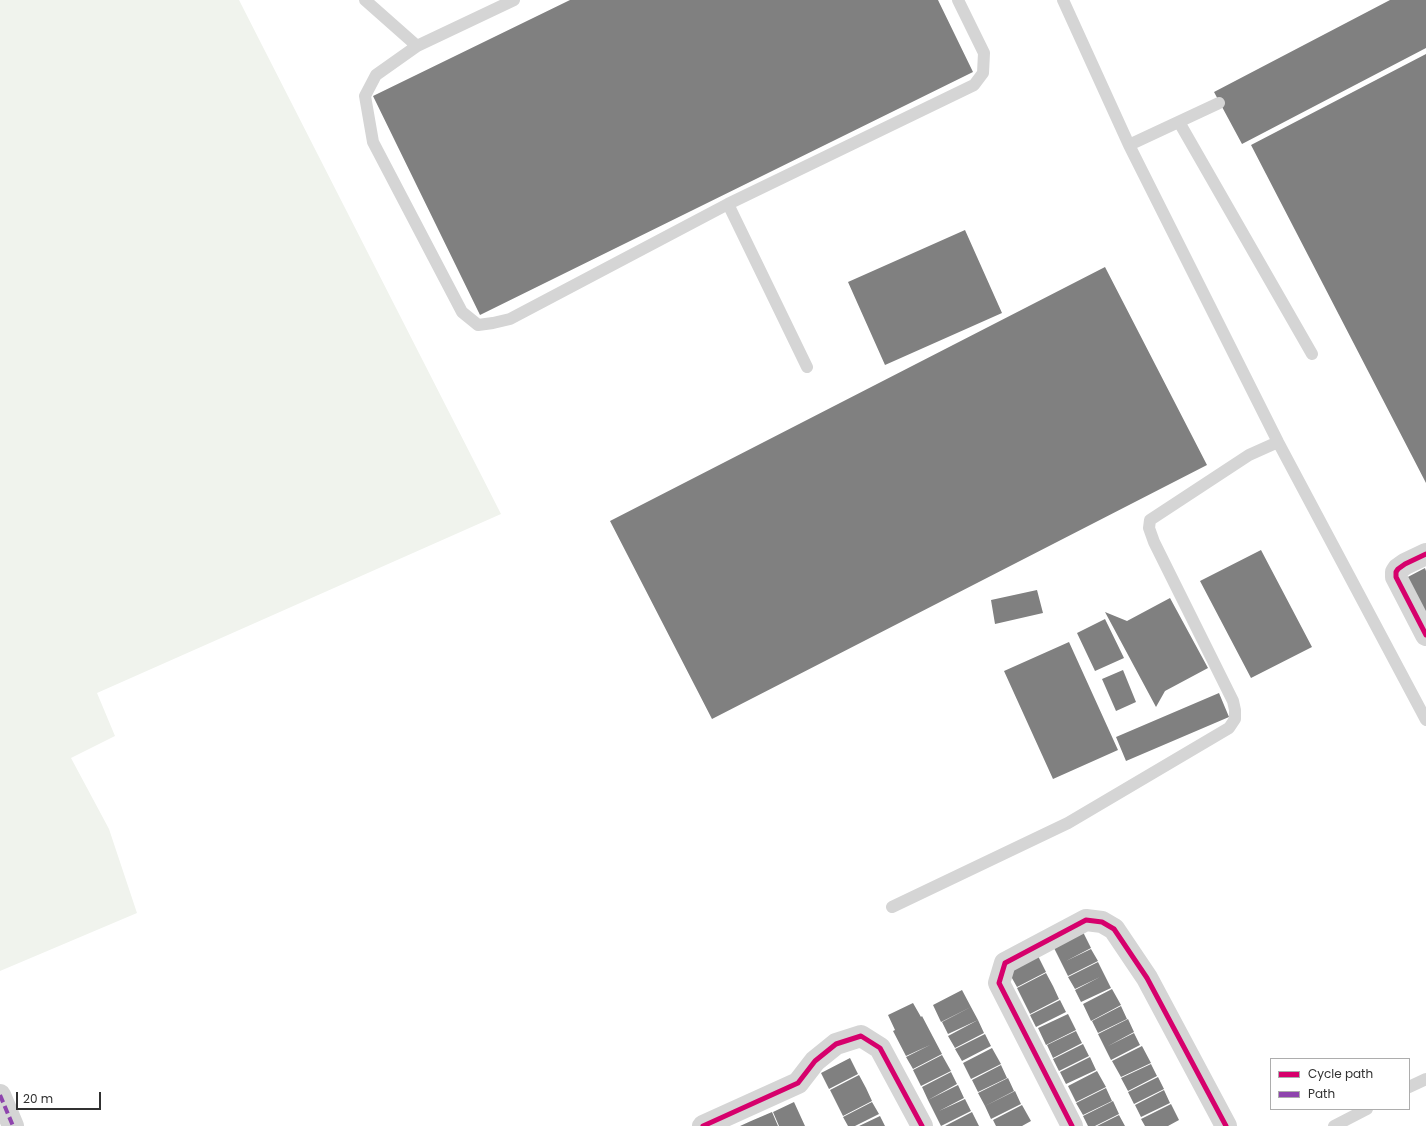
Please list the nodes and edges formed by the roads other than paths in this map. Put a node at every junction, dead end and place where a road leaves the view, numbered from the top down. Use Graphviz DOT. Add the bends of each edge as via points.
graph roads {
  1 [pos="365,0"];
  2 [pos="514,0"];
  3 [pos="958,0"];
  4 [pos="1063,0"];
  5 [pos="417,46"];
  6 [pos="1219,103"];
  7 [pos="1179,122"];
  8 [pos="1129,145"];
  9 [pos="728,204"];
  10 [pos="1312,354"];
  11 [pos="807,367"];
  12 [pos="1278,442"];
  13 [pos="1426,554"];
  14 [pos="1426,635"];
  15 [pos="1426,720"];
  16 [pos="892,907"];
  17 [pos="1426,1079"];
  18 [pos="1410,1087"];
  19 [pos="0,1095"];
  20 [pos="1365,1110"];
  21 [pos="13,1126"];
  22 [pos="703,1126"];
  23 [pos="922,1126"];
  24 [pos="1072,1126"];
  25 [pos="1226,1126"];
  26 [pos="1334,1126"];
  1 -- 5 [label="lane"];
  2 -- 5 [label="lane"];
  3 -- 9 [label="lane" via="984,53 983,73 974,85"];
  4 -- 8 [label="lane"];
  5 -- 9 [label="lane" via="376,75 365,96 373,142 462,312 478,325 510,319"];
  6 -- 7 [label="lane"];
  7 -- 8 [label="lane"];
  7 -- 10 [label="lane"];
  8 -- 12 [label="lane"];
  9 -- 11 [label="lane"];
  12 -- 15 [label="lane"];
  12 -- 16 [label="lane" via="1250,455 1150,520 1149,528 1154,542 1233,701 1235,719 1229,728 1068,823"];
  13 -- 14 [label="street" via="1405,564 1396,572 1396,577"];
  17 -- 18 [label="lane"];
  19 -- 21 [label="street"];
  20 -- 26 [label="lane"];
  22 -- 23 [label="street" via="798,1083 815,1061 836,1044 861,1036 880,1048"];
  24 -- 25 [label="street" via="999,983 1005,963 1086,920 1102,922 1114,929 1147,978"];
}
